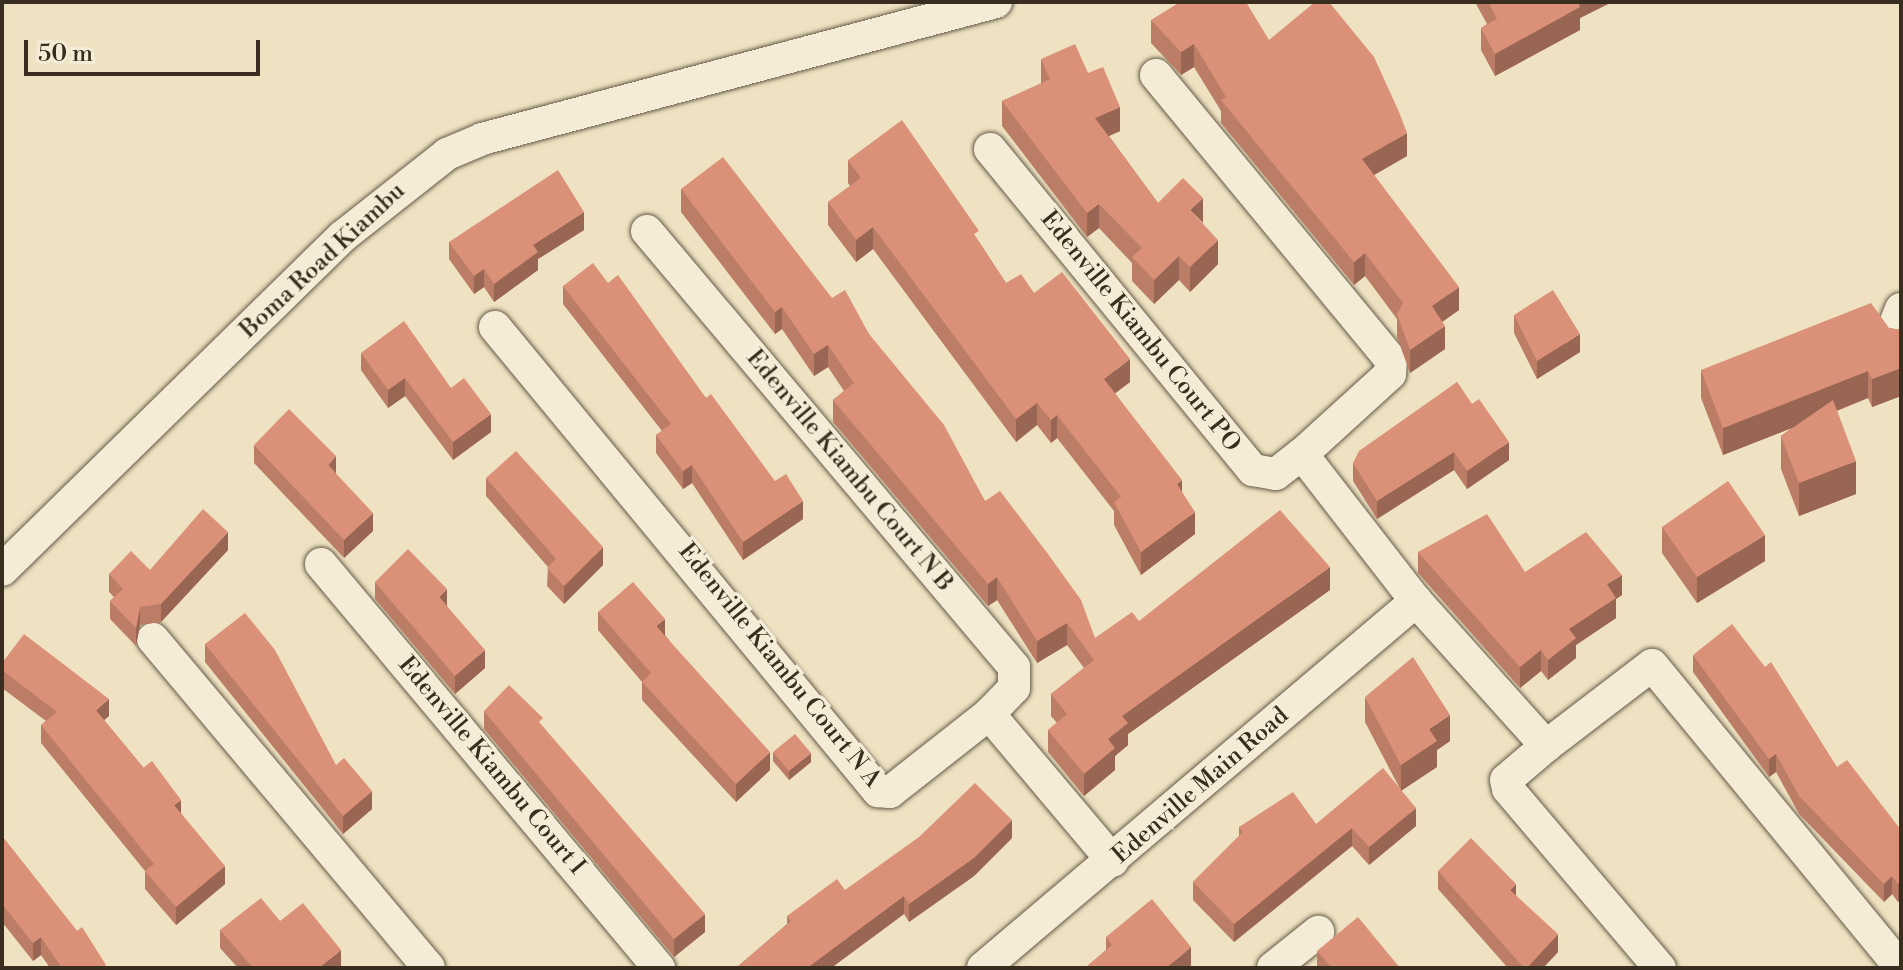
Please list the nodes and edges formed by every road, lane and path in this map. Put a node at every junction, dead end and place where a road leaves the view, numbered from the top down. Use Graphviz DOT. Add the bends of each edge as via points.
graph roads {
  1 [pos="996,2"];
  2 [pos="1156,75"];
  3 [pos="990,149"];
  4 [pos="647,231"];
  5 [pos="1901,309"];
  6 [pos="495,327"];
  7 [pos="1901,341"];
  8 [pos="1302,454"];
  9 [pos="321,564"];
  10 [pos="2,570"];
  11 [pos="1416,601"];
  12 [pos="153,639"];
  13 [pos="989,714"];
  14 [pos="1546,746"];
  15 [pos="1113,861"];
  16 [pos="1318,932"];
  17 [pos="429,968"];
  18 [pos="659,968"];
  19 [pos="983,968"];
  20 [pos="1273,968"];
  21 [pos="1660,968"];
  22 [pos="1901,968"];
  1 -- 10 [label="street, Boma Road Kiambu" via="482,139 447,154 342,237"];
  2 -- 8 [label="street, Edenville Kiambu Court PO" via="1391,360 1390,374"];
  3 -- 8 [label="street, Edenville Kiambu Court PO" via="1253,470 1276,474"];
  4 -- 13 [label="street, Edenville Kiambu Court N B" via="1014,667 1014,688"];
  5 -- 7 [label="street" via="1895,324"];
  6 -- 13 [label="street, Edenville Kiambu Court N A" via="878,791 890,792"];
  8 -- 11 [label="street"];
  9 -- 18 [label="street, Edenville Kiambu Court I"];
  11 -- 14 [label="street"];
  11 -- 15 [label="street, Edenville Main Road"];
  12 -- 17 [label="street"];
  13 -- 15 [label="street"];
  14 -- 21 [label="street" via="1506,780 1508,789"];
  14 -- 22 [label="street" via="1652,665"];
  15 -- 19 [label="street, Edenville Main Road"];
  16 -- 20 [label="street"];
}
